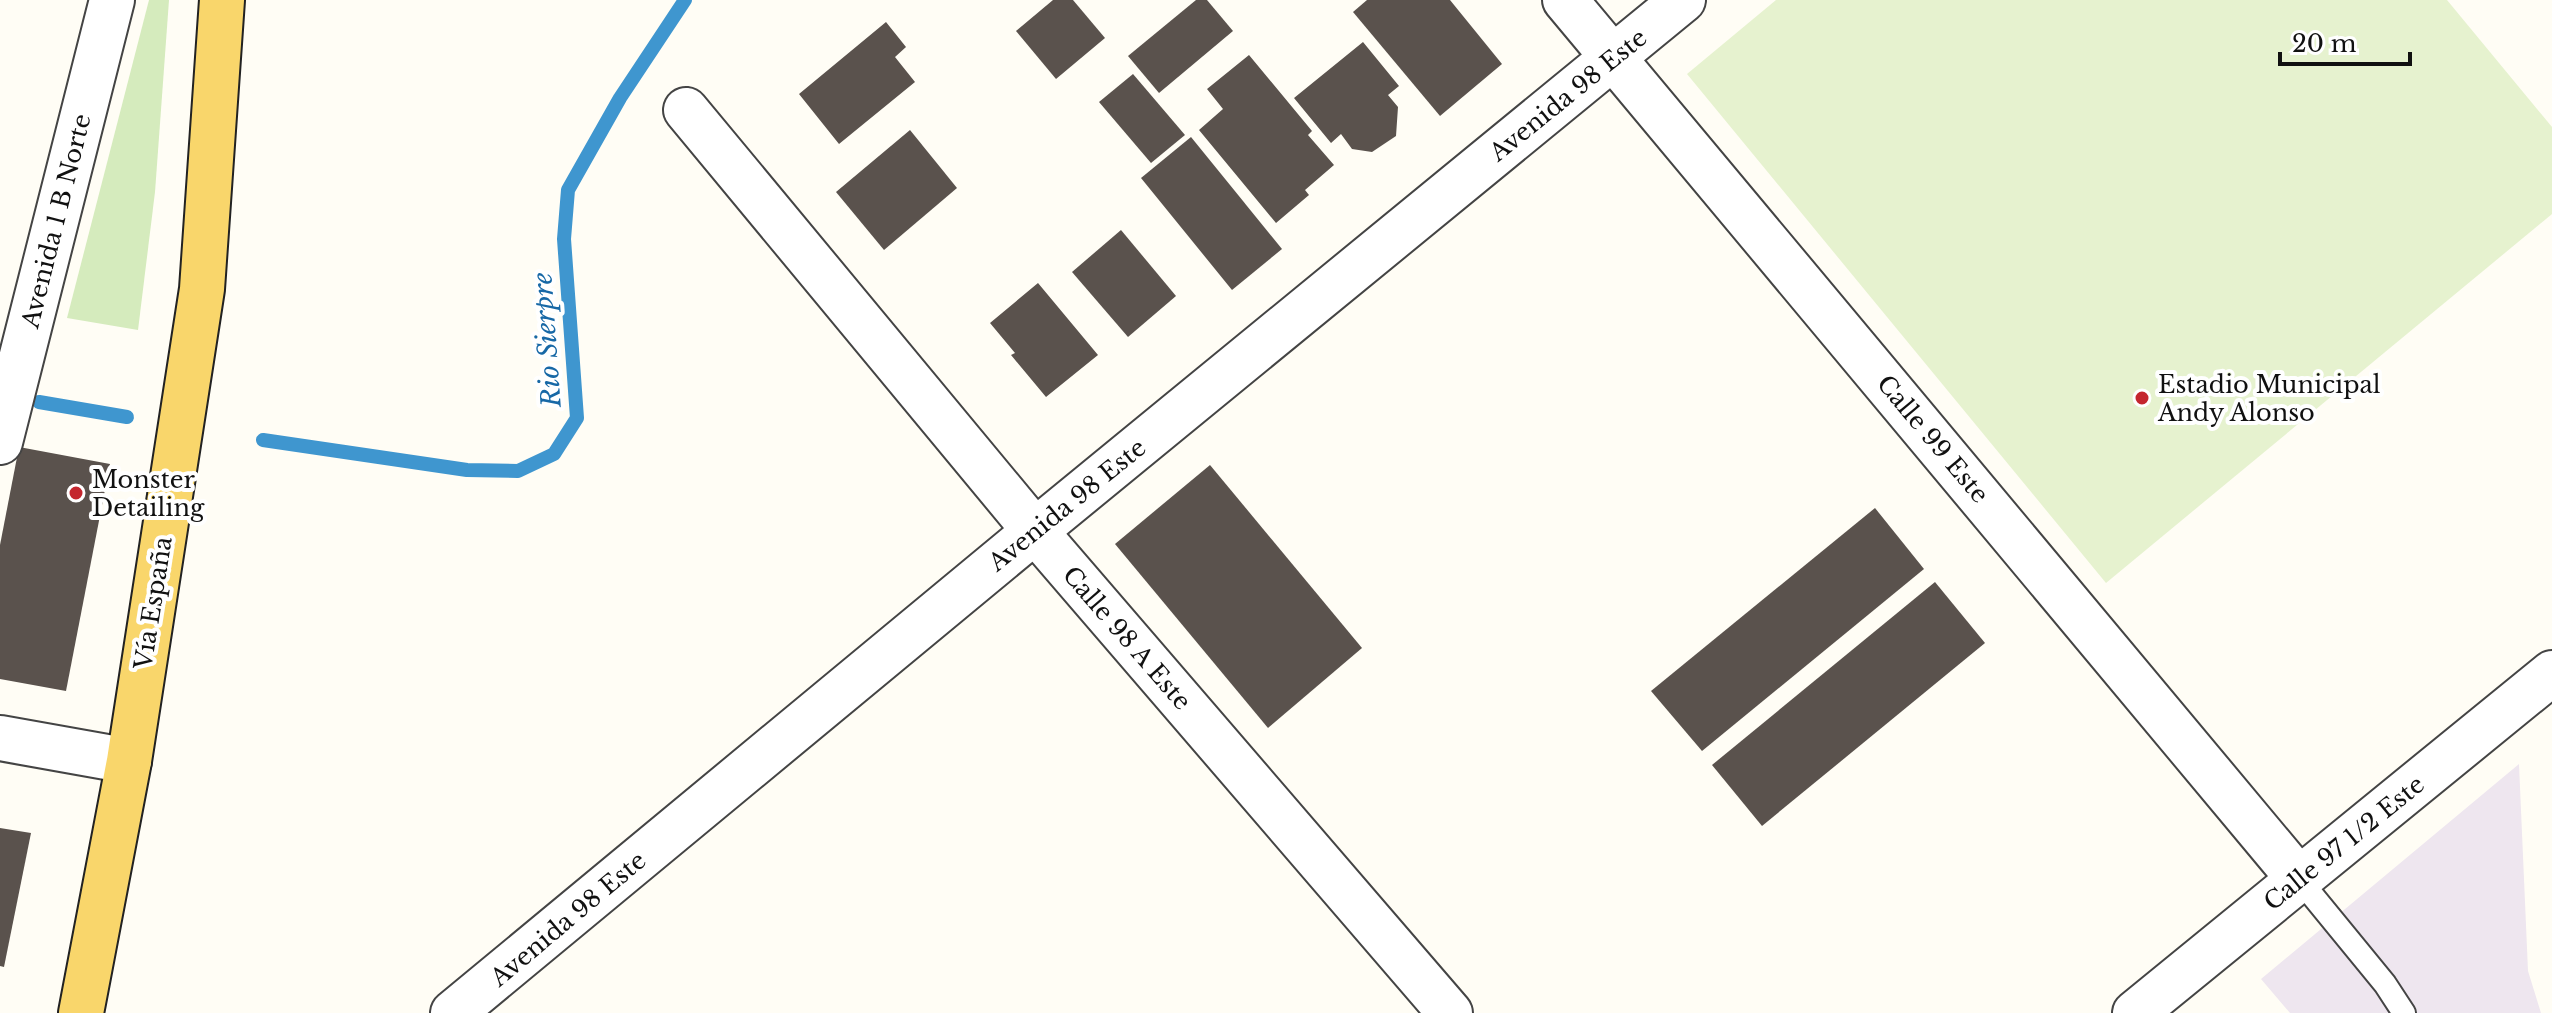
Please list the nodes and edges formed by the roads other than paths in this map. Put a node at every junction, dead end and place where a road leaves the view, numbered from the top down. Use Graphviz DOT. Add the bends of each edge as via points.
graph roads {
  1 [pos="112,0"];
  2 [pos="222,0"];
  3 [pos="1565,0"];
  4 [pos="1683,0"];
  5 [pos="1614,58"];
  6 [pos="686,110"];
  7 [pos="0,442"];
  8 [pos="1035,531"];
  9 [pos="2552,673"];
  10 [pos="0,738"];
  11 [pos="129,761"];
  12 [pos="2299,879"];
  13 [pos="462,1011"];
  14 [pos="81,1013"];
  15 [pos="1450,1013"];
  16 [pos="2135,1013"];
  17 [pos="2404,1013"];
  1 -- 7 [label="street, Avenida 1 B Norte"];
  2 -- 11 [label="main road, Vía España" via="202,289"];
  3 -- 5 [label="street, Calle 99 Este"];
  4 -- 5 [label="street, Avenida 98 Este"];
  5 -- 8 [label="street, Avenida 98 Este"];
  5 -- 12 [label="street, Calle 99 Este"];
  6 -- 8 [label="street, Calle 98 A Este"];
  8 -- 13 [label="street, Avenida 98 Este"];
  8 -- 15 [label="street, Calle 98 A Este"];
  9 -- 12 [label="street, Calle 97 1/2 Este"];
  10 -- 11 [label="street"];
  11 -- 14 [label="main road, Vía España"];
  12 -- 16 [label="street, Calle 97 1/2 Este"];
  12 -- 17 [label="lane"];
}
